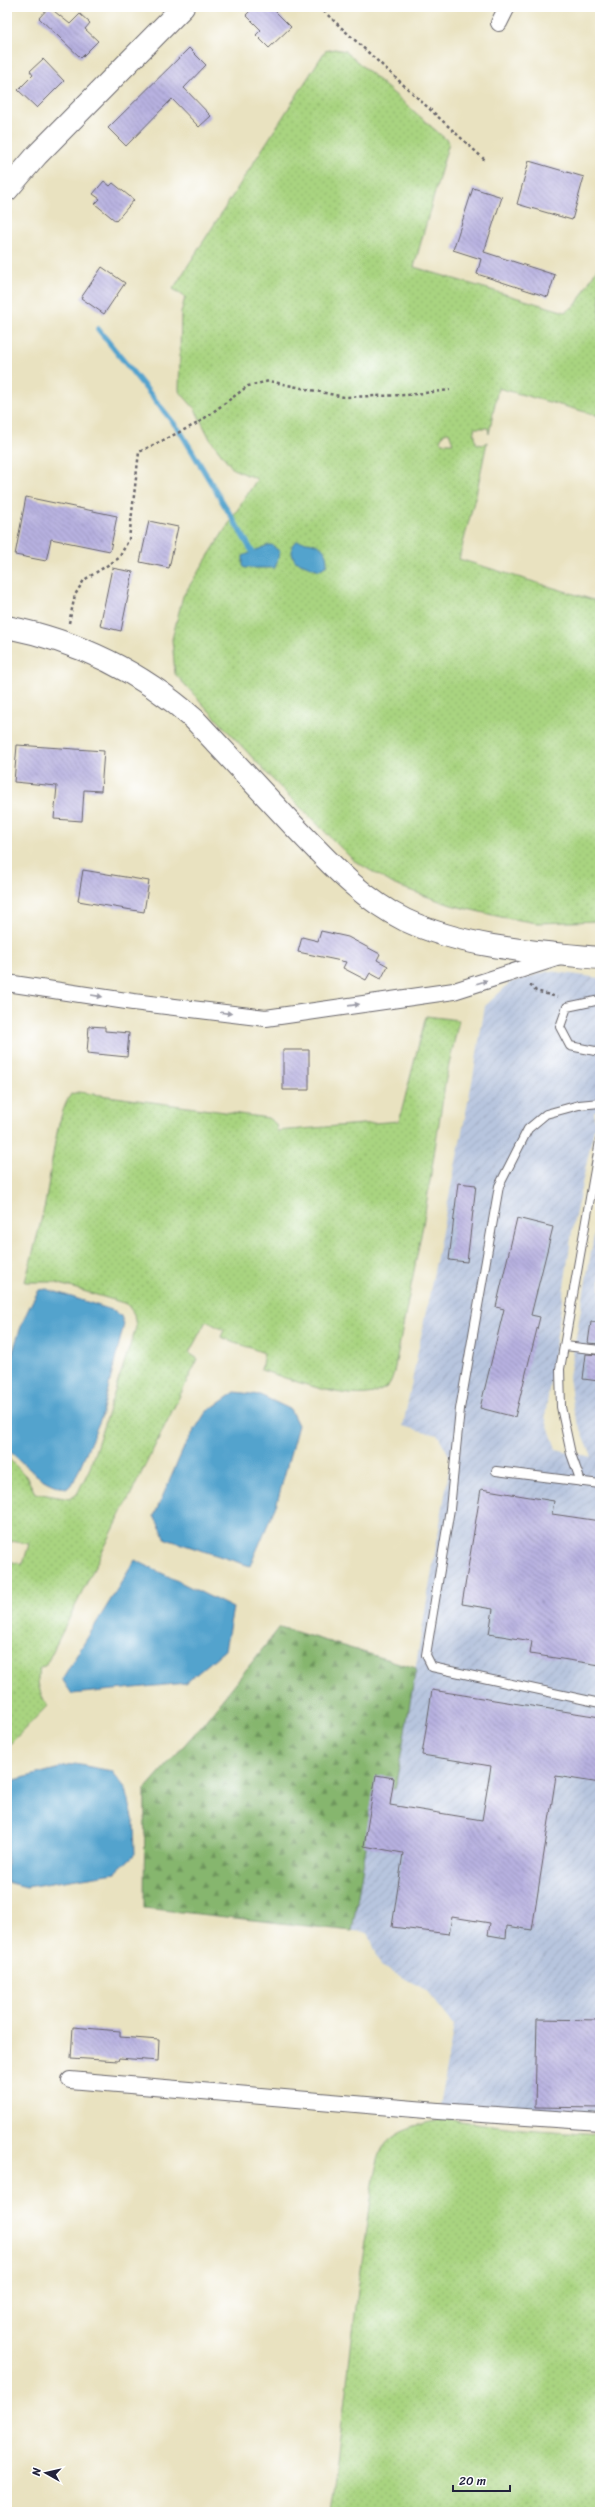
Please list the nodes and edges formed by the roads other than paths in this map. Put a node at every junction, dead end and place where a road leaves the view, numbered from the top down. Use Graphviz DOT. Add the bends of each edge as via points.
graph roads {
  1 [pos="183,7"];
  2 [pos="507,7"];
  3 [pos="499,23"];
  4 [pos="7,190"];
  5 [pos="7,627"];
  6 [pos="567,955"];
  7 [pos="600,958"];
  8 [pos="7,983"];
  9 [pos="600,1000"];
  10 [pos="600,1052"];
  11 [pos="600,1103"];
  12 [pos="600,1141"];
  13 [pos="564,1346"];
  14 [pos="600,1350"];
  15 [pos="496,1471"];
  16 [pos="581,1482"];
  17 [pos="600,1484"];
  18 [pos="600,1703"];
  19 [pos="70,2080"];
  20 [pos="600,2122"];
  1 -- 4 [label="main road" via="37,155"];
  2 -- 3 [label="street"];
  5 -- 6 [label="main road" via="64,643 132,672 172,700 194,719 340,875 370,899 405,920 444,935"];
  6 -- 7 [label="main road"];
  8 -- 6 [label="street, one-way" via="266,1018 454,991"];
  9 -- 10 [label="lane" via="567,1007 560,1027 570,1046"];
  11 -- 18 [label="lane" via="579,1105 546,1114 528,1129 499,1186 460,1410 450,1509 426,1655 432,1667"];
  12 -- 13 [label="lane"];
  13 -- 14 [label="lane"];
  13 -- 16 [label="lane" via="560,1369 561,1407 571,1454"];
  15 -- 16 [label="lane"];
  16 -- 17 [label="lane"];
  19 -- 20 [label="street"];
}
